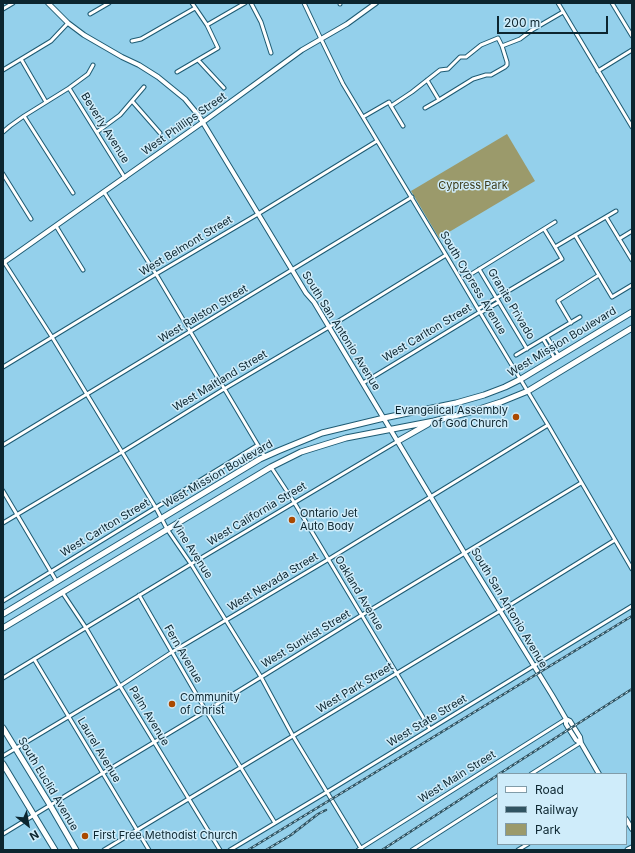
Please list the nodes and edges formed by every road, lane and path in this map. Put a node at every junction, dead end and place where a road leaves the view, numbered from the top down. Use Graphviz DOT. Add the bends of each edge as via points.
graph roads {
  1 [pos="13,3"];
  2 [pos="48,3"];
  3 [pos="110,3"];
  4 [pos="192,3"];
  5 [pos="245,3"];
  6 [pos="251,3"];
  7 [pos="304,3"];
  8 [pos="376,3"];
  9 [pos="558,3"];
  10 [pos="612,3"];
  11 [pos="195,8"];
  12 [pos="3,9"];
  13 [pos="563,12"];
  14 [pos="90,14"];
  15 [pos="68,24"];
  16 [pos="207,25"];
  17 [pos="632,36"];
  18 [pos="321,39"];
  19 [pos="132,41"];
  20 [pos="502,46"];
  21 [pos="632,50"];
  22 [pos="271,54"];
  23 [pos="21,59"];
  24 [pos="198,60"];
  25 [pos="93,65"];
  26 [pos="3,70"];
  27 [pos="598,71"];
  28 [pos="177,72"];
  29 [pos="427,80"];
  30 [pos="144,87"];
  31 [pos="70,88"];
  32 [pos="224,88"];
  33 [pos="439,100"];
  34 [pos="132,101"];
  35 [pos="46,102"];
  36 [pos="391,106"];
  37 [pos="425,108"];
  38 [pos="24,116"];
  39 [pos="363,117"];
  40 [pos="203,122"];
  41 [pos="403,126"];
  42 [pos="632,127"];
  43 [pos="3,132"];
  44 [pos="97,132"];
  45 [pos="160,133"];
  46 [pos="377,141"];
  47 [pos="3,174"];
  48 [pos="125,178"];
  49 [pos="104,192"];
  50 [pos="73,193"];
  51 [pos="412,197"];
  52 [pos="616,211"];
  53 [pos="258,214"];
  54 [pos="606,217"];
  55 [pos="31,219"];
  56 [pos="555,222"];
  57 [pos="56,226"];
  58 [pos="544,229"];
  59 [pos="632,231"];
  60 [pos="575,235"];
  61 [pos="619,239"];
  62 [pos="554,247"];
  63 [pos="446,255"];
  64 [pos="632,260"];
  65 [pos="4,262"];
  66 [pos="479,269"];
  67 [pos="83,270"];
  68 [pos="292,270"];
  69 [pos="156,274"];
  70 [pos="599,275"];
  71 [pos="468,276"];
  72 [pos="632,285"];
  73 [pos="497,298"];
  74 [pos="499,302"];
  75 [pos="479,312"];
  76 [pos="632,312"];
  77 [pos="580,317"];
  78 [pos="571,323"];
  79 [pos="329,327"];
  80 [pos="632,328"];
  81 [pos="190,332"];
  82 [pos="52,337"];
  83 [pos="547,337"];
  84 [pos="543,339"];
  85 [pos="527,349"];
  86 [pos="516,356"];
  87 [pos="557,357"];
  88 [pos="3,367"];
  89 [pos="521,380"];
  90 [pos="363,382"];
  91 [pos="224,389"];
  92 [pos="528,391"];
  93 [pos="86,394"];
  94 [pos="384,418"];
  95 [pos="434,421"];
  96 [pos="548,425"];
  97 [pos="391,430"];
  98 [pos="398,441"];
  99 [pos="3,445"];
  100 [pos="258,445"];
  101 [pos="122,452"];
  102 [pos="265,457"];
  103 [pos="271,467"];
  104 [pos="581,483"];
  105 [pos="3,491"];
  106 [pos="431,496"];
  107 [pos="294,502"];
  108 [pos="156,508"];
  109 [pos="17,514"];
  110 [pos="161,518"];
  111 [pos="3,523"];
  112 [pos="167,529"];
  113 [pos="615,540"];
  114 [pos="465,554"];
  115 [pos="328,559"];
  116 [pos="191,564"];
  117 [pos="632,569"];
  118 [pos="51,572"];
  119 [pos="57,582"];
  120 [pos="62,592"];
  121 [pos="139,596"];
  122 [pos="3,601"];
  123 [pos="632,606"];
  124 [pos="500,611"];
  125 [pos="3,614"];
  126 [pos="362,615"];
  127 [pos="226,620"];
  128 [pos="3,628"];
  129 [pos="86,628"];
  130 [pos="172,652"];
  131 [pos="34,659"];
  132 [pos="534,666"];
  133 [pos="396,673"];
  134 [pos="261,677"];
  135 [pos="3,678"];
  136 [pos="120,686"];
  137 [pos="206,711"];
  138 [pos="68,716"];
  139 [pos="566,719"];
  140 [pos="3,728"];
  141 [pos="430,729"];
  142 [pos="293,736"];
  143 [pos="154,741"];
  144 [pos="580,742"];
  145 [pos="15,748"];
  146 [pos="3,756"];
  147 [pos="3,764"];
  148 [pos="241,767"];
  149 [pos="103,772"];
  150 [pos="533,773"];
  151 [pos="599,773"];
  152 [pos="327,792"];
  153 [pos="497,796"];
  154 [pos="189,799"];
  155 [pos="50,805"];
  156 [pos="34,815"];
  157 [pos="275,823"];
  158 [pos="137,830"];
  159 [pos="3,834"];
  160 [pos="632,848"];
  161 [pos="361,849"];
  162 [pos="55,850"];
  163 [pos="76,850"];
  164 [pos="104,850"];
  165 [pos="149,850"];
  166 [pos="220,850"];
  167 [pos="230,850"];
  168 [pos="412,850"];
  169 [pos="628,850"];
  1 -- 12 [label="street"];
  2 -- 15 [label="street, South San Antonio Avenue"];
  3 -- 14 [label="street"];
  4 -- 11 [label="street"];
  5 -- 16 [label="street"];
  6 -- 22 [label="street" via="261,22"];
  7 -- 18 [label="street, South Cypress Avenue"];
  8 -- 18 [label="street, West Phillips Street"];
  9 -- 13 [label="street"];
  10 -- 17 [label="street"];
  11 -- 16 [label="street"];
  11 -- 19 [label="street" via="141,39"];
  13 -- 20 [label="street" via="520,39"];
  13 -- 27 [label="street"];
  15 -- 23 [label="street" via="51,41"];
  15 -- 40 [label="street, South San Antonio Avenue" via="158,77 184,99"];
  16 -- 24 [label="street" via="218,48"];
  18 -- 39 [label="street, South Cypress Avenue"];
  18 -- 40 [label="street, West Phillips Street"];
  20 -- 29 [label="street" via="498,38 481,45"];
  20 -- 33 [label="street" via="507,66 493,75 473,79"];
  21 -- 27 [label="street"];
  23 -- 26 [label="street"];
  23 -- 35 [label="street"];
  24 -- 28 [label="street"];
  24 -- 32 [label="street"];
  25 -- 31 [label="street" via="88,74"];
  27 -- 42 [label="street"];
  29 -- 33 [label="street"];
  29 -- 36 [label="street"];
  30 -- 34 [label="street"];
  31 -- 35 [label="street"];
  31 -- 44 [label="street, Beverly Avenue"];
  33 -- 37 [label="street"];
  34 -- 44 [label="street" via="120,115"];
  34 -- 45 [label="street"];
  35 -- 38 [label="street"];
  36 -- 39 [label="street" via="389,102"];
  36 -- 41 [label="street"];
  38 -- 43 [label="street"];
  38 -- 50 [label="street"];
  39 -- 46 [label="street, South Cypress Avenue"];
  40 -- 48 [label="street, West Phillips Street"];
  40 -- 53 [label="street, South San Antonio Avenue"];
  44 -- 48 [label="street, Beverly Avenue"];
  46 -- 51 [label="street, South Cypress Avenue"];
  46 -- 53 [label="street, West Belmont Street"];
  47 -- 55 [label="street"];
  48 -- 49 [label="street, West Phillips Street"];
  49 -- 57 [label="street, West Phillips Street"];
  49 -- 69 [label="street"];
  51 -- 63 [label="street, South Cypress Avenue"];
  51 -- 68 [label="street, West Ralston Street"];
  52 -- 54 [label="street"];
  53 -- 68 [label="street, South San Antonio Avenue"];
  53 -- 69 [label="street, West Belmont Street"];
  54 -- 60 [label="street"];
  54 -- 61 [label="street"];
  56 -- 58 [label="street"];
  57 -- 65 [label="street, West Phillips Street"];
  57 -- 67 [label="street"];
  58 -- 62 [label="street"];
  58 -- 66 [label="street"];
  59 -- 61 [label="street"];
  60 -- 62 [label="street"];
  60 -- 70 [label="street"];
  61 -- 64 [label="street"];
  62 -- 73 [label="street" via="562,259"];
  63 -- 75 [label="street, South Cypress Avenue"];
  63 -- 79 [label="street, West Maitland Street"];
  65 -- 82 [label="street, Vine Avenue"];
  66 -- 71 [label="street"];
  66 -- 73 [label="street, Granite Privado"];
  68 -- 79 [label="street, South San Antonio Avenue"];
  68 -- 81 [label="street, West Ralston Street"];
  69 -- 81 [label="street"];
  69 -- 82 [label="street, West Belmont Street"];
  70 -- 72 [label="street" via="612,297"];
  70 -- 78 [label="street" via="558,301"];
  73 -- 74 [label="street, Granite Privado"];
  73 -- 75 [label="street"];
  74 -- 75 [label="street"];
  74 -- 85 [label="street, Granite Privado"];
  75 -- 89 [label="street, South Cypress Avenue"];
  75 -- 90 [label="street, West Carlton Street"];
  76 -- 87 [label="main road, West Mission Boulevard"];
  77 -- 78 [label="street"];
  78 -- 83 [label="street"];
  79 -- 90 [label="street, South San Antonio Avenue"];
  79 -- 91 [label="street, West Maitland Street"];
  80 -- 92 [label="main road, West Mission Boulevard"];
  81 -- 91 [label="street"];
  81 -- 93 [label="street, West Ralston Street"];
  82 -- 88 [label="street, West Belmont Street"];
  82 -- 93 [label="street, Vine Avenue"];
  83 -- 84 [label="street"];
  83 -- 87 [label="street, Granite Privado"];
  84 -- 85 [label="street"];
  84 -- 87 [label="street, Granite Privado"];
  85 -- 86 [label="street"];
  87 -- 89 [label="main road, West Mission Boulevard"];
  89 -- 92 [label="street, South Cypress Avenue"];
  89 -- 94 [label="main road, West Mission Boulevard" via="456,403"];
  90 -- 94 [label="street, South San Antonio Avenue"];
  91 -- 100 [label="street"];
  91 -- 101 [label="street, West Maitland Street"];
  92 -- 95 [label="main road, West Mission Boulevard" via="470,412"];
  92 -- 96 [label="street, South Cypress Avenue"];
  93 -- 99 [label="street, West Ralston Street"];
  93 -- 101 [label="street, Vine Avenue"];
  94 -- 97 [label="street, South San Antonio Avenue"];
  94 -- 102 [label="main road, West Mission Boulevard" via="322,433"];
  95 -- 97 [label="main road, West Mission Boulevard"];
  95 -- 98 [label="main road"];
  96 -- 104 [label="street, South Cypress Avenue"];
  96 -- 106 [label="street, West Nevada Street"];
  97 -- 98 [label="street, South San Antonio Avenue"];
  97 -- 103 [label="main road, West Mission Boulevard" via="346,438 301,452"];
  98 -- 106 [label="street, South San Antonio Avenue"];
  98 -- 107 [label="street, West California Street"];
  100 -- 102 [label="street"];
  100 -- 108 [label="street, West Carlton Street"];
  101 -- 108 [label="street, Vine Avenue"];
  101 -- 109 [label="street, West Maitland Street"];
  102 -- 110 [label="main road, West Mission Boulevard"];
  103 -- 107 [label="street, Oakland Avenue"];
  103 -- 112 [label="main road, West Mission Boulevard"];
  104 -- 113 [label="street, South Cypress Avenue"];
  104 -- 114 [label="street, West Sunkist Street"];
  105 -- 109 [label="street"];
  106 -- 114 [label="street, South San Antonio Avenue"];
  106 -- 115 [label="street, West Nevada Street"];
  107 -- 115 [label="street, Oakland Avenue"];
  107 -- 116 [label="street, West California Street"];
  108 -- 110 [label="street, Vine Avenue"];
  108 -- 118 [label="street, West Carlton Street"];
  109 -- 111 [label="street, West Maitland Street"];
  109 -- 118 [label="street"];
  110 -- 112 [label="street, Vine Avenue"];
  110 -- 119 [label="main road, West Mission Boulevard"];
  112 -- 116 [label="street, Vine Avenue"];
  112 -- 120 [label="main road, West Mission Boulevard"];
  113 -- 117 [label="street, South Cypress Avenue"];
  113 -- 124 [label="street, West Park Street"];
  114 -- 124 [label="street, South San Antonio Avenue"];
  114 -- 126 [label="street, West Sunkist Street"];
  115 -- 126 [label="street, Oakland Avenue"];
  115 -- 127 [label="street, West Nevada Street"];
  116 -- 121 [label="street, West California Street"];
  116 -- 127 [label="street, Vine Avenue"];
  118 -- 119 [label="street"];
  118 -- 122 [label="street, West Carlton Street"];
  119 -- 125 [label="main road, West Mission Boulevard"];
  120 -- 128 [label="main road, West Mission Boulevard"];
  120 -- 129 [label="street, Palm Avenue"];
  121 -- 129 [label="street, West California Street"];
  121 -- 130 [label="street, Fern Avenue"];
  123 -- 132 [label="street, West State Street"];
  124 -- 132 [label="street, South San Antonio Avenue"];
  124 -- 133 [label="street, West Park Street"];
  126 -- 133 [label="street, Oakland Avenue"];
  126 -- 134 [label="street, West Sunkist Street"];
  127 -- 130 [label="street, West Nevada Street"];
  127 -- 134 [label="street, Vine Avenue"];
  129 -- 131 [label="street, West California Street"];
  129 -- 136 [label="street, Palm Avenue"];
  130 -- 136 [label="street, West Nevada Street"];
  130 -- 137 [label="street, Fern Avenue"];
  131 -- 135 [label="street, West California Street"];
  131 -- 138 [label="street, Laurel Avenue"];
  132 -- 139 [label="street, South San Antonio Avenue"];
  132 -- 141 [label="street, West State Street"];
  133 -- 141 [label="street, Oakland Avenue"];
  133 -- 142 [label="street, West Park Street"];
  134 -- 137 [label="street, West Sunkist Street"];
  134 -- 142 [label="street, Vine Avenue"];
  136 -- 138 [label="street, West Nevada Street"];
  136 -- 143 [label="street, Palm Avenue"];
  137 -- 143 [label="street, West Sunkist Street"];
  137 -- 148 [label="street, Fern Avenue"];
  138 -- 145 [label="street, West Nevada Street"];
  138 -- 149 [label="street, Laurel Avenue"];
  139 -- 144 [label="street, South San Antonio Avenue" via="566,724"];
  139 -- 161 [label="street, West Main Street"];
  140 -- 145 [label="main road, South Euclid Avenue"];
  141 -- 152 [label="street, West State Street"];
  142 -- 148 [label="street, West Park Street"];
  142 -- 152 [label="street, Vine Avenue"];
  143 -- 149 [label="street, West Sunkist Street"];
  143 -- 154 [label="street, Palm Avenue"];
  144 -- 150 [label="street"];
  144 -- 151 [label="street, South San Antonio Avenue"];
  145 -- 146 [label="street, West Nevada Street"];
  145 -- 155 [label="main road, South Euclid Avenue"];
  147 -- 156 [label="main road"];
  148 -- 154 [label="street, West Park Street"];
  148 -- 157 [label="street, Fern Avenue"];
  149 -- 155 [label="street, West Sunkist Street"];
  149 -- 158 [label="street, Laurel Avenue"];
  152 -- 157 [label="street, West State Street"];
  152 -- 161 [label="street, Vine Avenue"];
  153 -- 168 [label="street"];
  154 -- 158 [label="street, West Park Street"];
  154 -- 166 [label="street, Palm Avenue"];
  155 -- 156 [label="street, West Sunkist Street"];
  155 -- 163 [label="main road, South Euclid Avenue"];
  156 -- 159 [label="street, West Sunkist Street"];
  156 -- 162 [label="main road"];
  157 -- 167 [label="street, West State Street"];
  158 -- 164 [label="street, West Park Street"];
  158 -- 165 [label="street, Laurel Avenue"];
  160 -- 169 [label="main road"];
}
